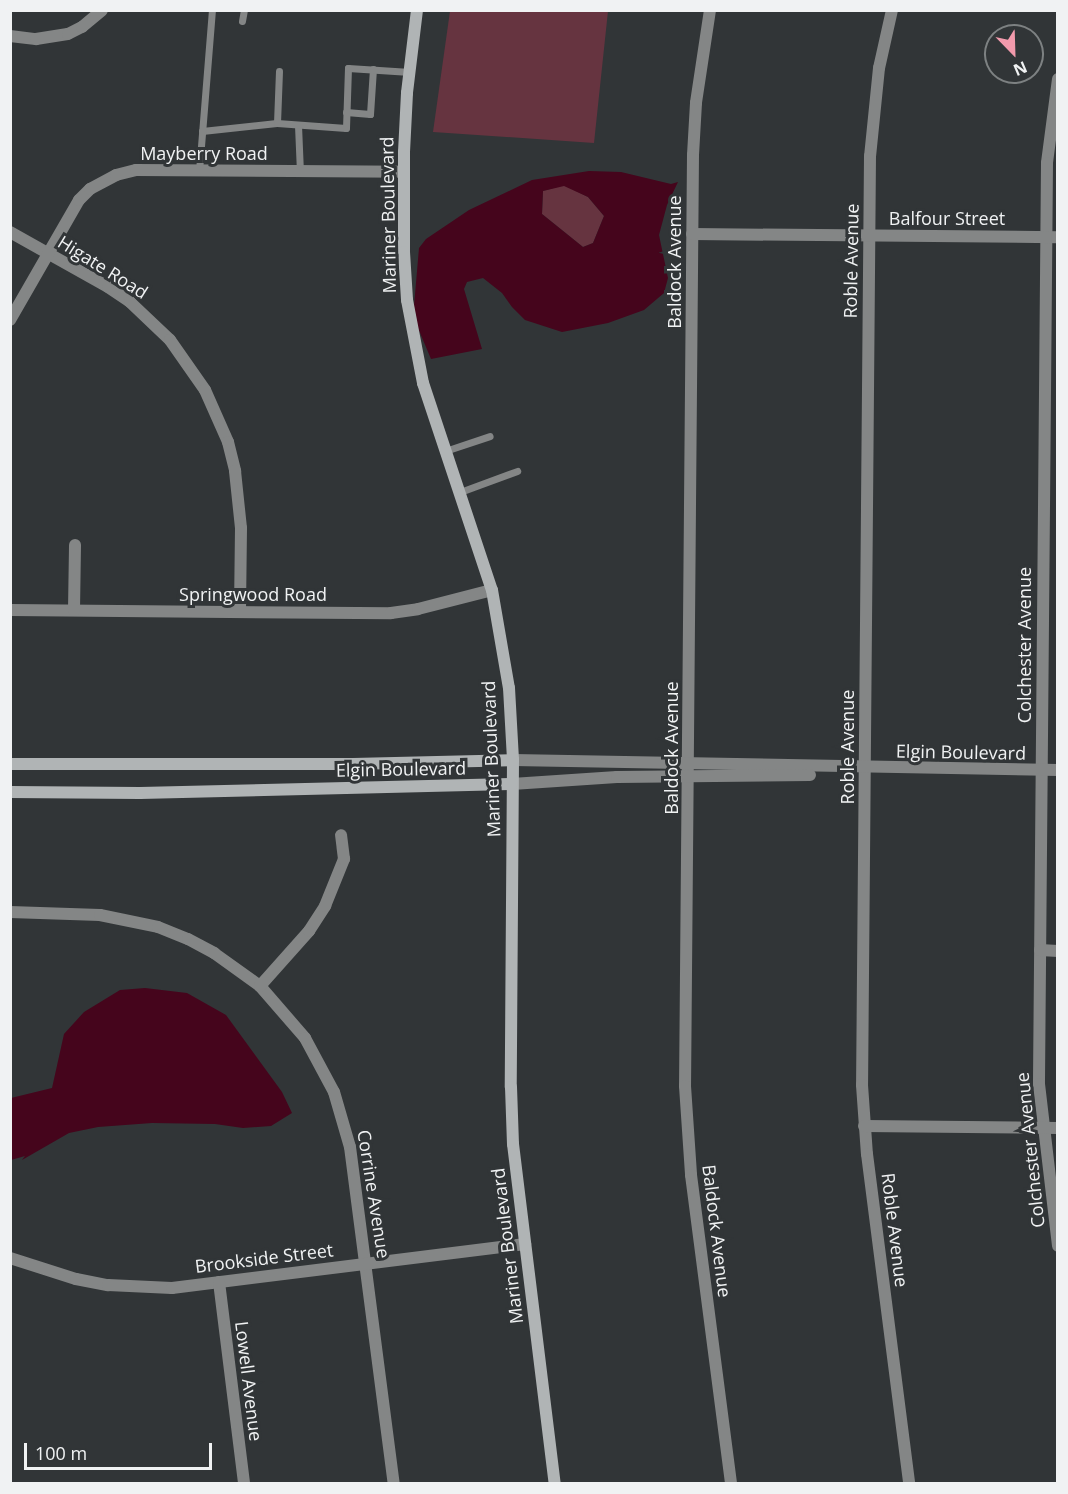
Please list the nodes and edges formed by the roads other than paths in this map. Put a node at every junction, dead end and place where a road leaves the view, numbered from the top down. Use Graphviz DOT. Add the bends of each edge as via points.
graph roads {
  1 [pos="102,10"];
  2 [pos="212,10"];
  3 [pos="244,10"];
  4 [pos="417,10"];
  5 [pos="710,10"];
  6 [pos="892,10"];
  7 [pos="242,21"];
  8 [pos="10,36"];
  9 [pos="373,69"];
  10 [pos="279,71"];
  11 [pos="410,72"];
  12 [pos="1058,79"];
  13 [pos="346,112"];
  14 [pos="277,123"];
  15 [pos="298,124"];
  16 [pos="202,131"];
  17 [pos="199,171"];
  18 [pos="300,172"];
  19 [pos="404,172"];
  20 [pos="10,232"];
  21 [pos="692,234"];
  22 [pos="869,235"];
  23 [pos="1052,237"];
  24 [pos="48,253"];
  25 [pos="10,320"];
  26 [pos="490,435"];
  27 [pos="445,451"];
  28 [pos="517,471"];
  29 [pos="460,492"];
  30 [pos="75,545"];
  31 [pos="492,590"];
  32 [pos="10,610"];
  33 [pos="74,610"];
  34 [pos="240,612"];
  35 [pos="513,760"];
  36 [pos="10,764"];
  37 [pos="689,769"];
  38 [pos="864,769"];
  39 [pos="1041,770"];
  40 [pos="1058,770"];
  41 [pos="512,784"];
  42 [pos="10,792"];
  43 [pos="341,835"];
  44 [pos="10,912"];
  45 [pos="1040,950"];
  46 [pos="1058,951"];
  47 [pos="260,986"];
  48 [pos="864,1126"];
  49 [pos="1042,1128"];
  50 [pos="1058,1128"];
  51 [pos="525,1244"];
  52 [pos="1058,1246"];
  53 [pos="10,1258"];
  54 [pos="366,1264"];
  55 [pos="219,1282"];
  56 [pos="244,1484"];
  57 [pos="394,1484"];
  58 [pos="555,1484"];
  59 [pos="731,1484"];
  60 [pos="909,1484"];
  1 -- 8 [label="street" via="68,34 36,39"];
  2 -- 16 [label="lane"];
  3 -- 7 [label="lane"];
  4 -- 11 [label="main road, Mariner Boulevard"];
  5 -- 21 [label="street, Baldock Avenue" via="696,103"];
  6 -- 22 [label="street, Roble Avenue" via="873,116"];
  9 -- 11 [label="lane"];
  9 -- 13 [label="lane" via="370,114"];
  9 -- 13 [label="lane" via="348,68 351,97"];
  10 -- 14 [label="lane"];
  11 -- 19 [label="main road, Mariner Boulevard"];
  12 -- 23 [label="street, Colchester Avenue" via="1047,163"];
  13 -- 15 [label="lane" via="346,128"];
  14 -- 15 [label="lane"];
  14 -- 16 [label="lane"];
  15 -- 18 [label="lane"];
  16 -- 17 [label="lane"];
  17 -- 18 [label="street, Mayberry Road"];
  17 -- 24 [label="street, Mayberry Road" via="136,170 103,180 79,200"];
  18 -- 19 [label="street, Mayberry Road"];
  19 -- 27 [label="main road, Mariner Boulevard" via="408,310 423,383"];
  20 -- 24 [label="street, Higate Road"];
  21 -- 22 [label="street, Balfour Street"];
  21 -- 37 [label="street, Baldock Avenue"];
  22 -- 23 [label="street, Balfour Street"];
  22 -- 38 [label="street, Roble Avenue"];
  23 -- 39 [label="street, Colchester Avenue"];
  24 -- 25 [label="street, Mayberry Road"];
  24 -- 34 [label="street, Higate Road" via="108,286 151,320 182,355 205,390 228,442 235,471 240,519"];
  26 -- 27 [label="lane"];
  27 -- 29 [label="main road, Mariner Boulevard"];
  28 -- 29 [label="lane"];
  29 -- 31 [label="main road, Mariner Boulevard"];
  30 -- 33 [label="street"];
  31 -- 34 [label="street, Springwood Road" via="391,613"];
  31 -- 35 [label="main road, Mariner Boulevard" via="509,688"];
  32 -- 33 [label="street, Springwood Road"];
  33 -- 34 [label="street, Springwood Road"];
  35 -- 36 [label="main road, Elgin Boulevard"];
  35 -- 37 [label="street, Elgin Boulevard"];
  35 -- 41 [label="main road, Mariner Boulevard"];
  37 -- 38 [label="street, Elgin Boulevard"];
  37 -- 41 [label="street, Elgin Boulevard"];
  37 -- 59 [label="street, Baldock Avenue" via="685,1086 688,1141"];
  38 -- 39 [label="street, Elgin Boulevard"];
  38 -- 48 [label="street, Roble Avenue"];
  39 -- 40 [label="street, Elgin Boulevard"];
  39 -- 45 [label="street, Colchester Avenue"];
  41 -- 42 [label="main road, Elgin Boulevard" via="140,793"];
  41 -- 51 [label="main road, Mariner Boulevard" via="511,1087 513,1144"];
  43 -- 47 [label="street" via="344,859 325,906 309,931"];
  44 -- 47 [label="street, Corrine Avenue" via="100,915 158,927 214,953"];
  45 -- 46 [label="street"];
  45 -- 49 [label="street, Colchester Avenue"];
  47 -- 54 [label="street, Corrine Avenue" via="305,1038 334,1092 350,1147"];
  48 -- 49 [label="street"];
  48 -- 60 [label="street, Roble Avenue"];
  49 -- 50 [label="street"];
  49 -- 52 [label="street, Colchester Avenue"];
  51 -- 54 [label="street, Brookside Street"];
  51 -- 58 [label="main road, Mariner Boulevard"];
  53 -- 55 [label="street, Brookside Street" via="108,1285 172,1288"];
  54 -- 55 [label="street, Brookside Street"];
  54 -- 57 [label="street, Corrine Avenue"];
  55 -- 56 [label="street, Lowell Avenue"];
}
